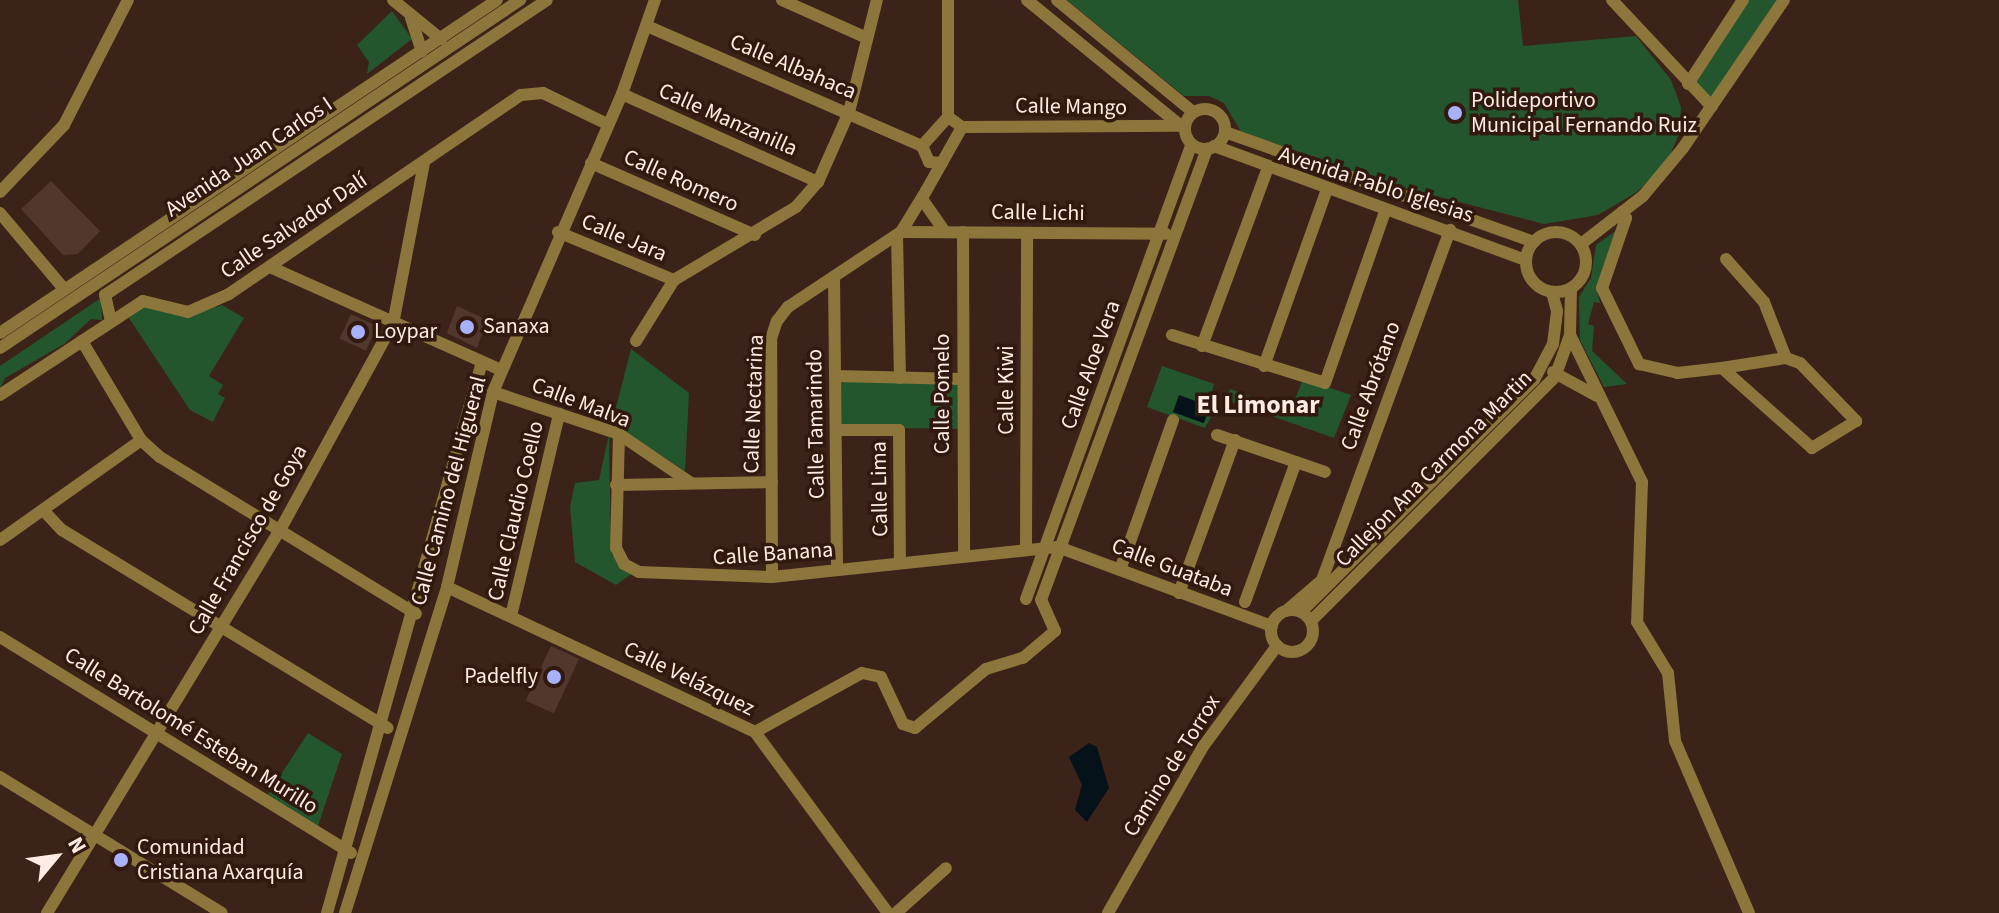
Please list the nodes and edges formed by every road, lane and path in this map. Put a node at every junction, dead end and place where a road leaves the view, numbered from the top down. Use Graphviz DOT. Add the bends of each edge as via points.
graph roads {
  1 [pos="128,0"];
  2 [pos="393,0"];
  3 [pos="497,0"];
  4 [pos="520,0"];
  5 [pos="547,0"];
  6 [pos="655,0"];
  7 [pos="782,0"];
  8 [pos="877,0"];
  9 [pos="948,0"];
  10 [pos="1027,0"];
  11 [pos="1057,0"];
  12 [pos="1612,0"];
  13 [pos="1743,0"];
  14 [pos="1784,0"];
  15 [pos="410,15"];
  16 [pos="647,26"];
  17 [pos="867,38"];
  18 [pos="441,39"];
  19 [pos="422,51"];
  20 [pos="1688,84"];
  21 [pos="622,94"];
  22 [pos="1153,103"];
  23 [pos="1712,107"];
  24 [pos="849,112"];
  25 [pos="1193,112"];
  26 [pos="948,117"];
  27 [pos="607,124"];
  28 [pos="962,127"];
  29 [pos="1142,127"];
  30 [pos="1182,127"];
  31 [pos="1225,132"];
  32 [pos="1192,144"];
  33 [pos="922,146"];
  34 [pos="1210,148"];
  35 [pos="424,163"];
  36 [pos="591,163"];
  37 [pos="942,163"];
  38 [pos="1267,170"];
  39 [pos="818,182"];
  40 [pos="1327,189"];
  41 [pos="0,192"];
  42 [pos="922,199"];
  43 [pos="1386,209"];
  44 [pos="1622,212"];
  45 [pos="0,213"];
  46 [pos="1450,230"];
  47 [pos="558,232"];
  48 [pos="945,232"];
  49 [pos="963,232"];
  50 [pos="1027,233"];
  51 [pos="1174,233"];
  52 [pos="899,234"];
  53 [pos="755,235"];
  54 [pos="1160,235"];
  55 [pos="1534,242"];
  56 [pos="1581,244"];
  57 [pos="1726,259"];
  58 [pos="1526,260"];
  59 [pos="270,267"];
  60 [pos="834,277"];
  61 [pos="674,280"];
  62 [pos="1571,288"];
  63 [pos="64,289"];
  64 [pos="1552,292"];
  65 [pos="111,321"];
  66 [pos="393,324"];
  67 [pos="0,333"];
  68 [pos="1172,335"];
  69 [pos="1570,335"];
  70 [pos="82,341"];
  71 [pos="636,341"];
  72 [pos="1202,346"];
  73 [pos="0,348"];
  74 [pos="1548,358"];
  75 [pos="1786,358"];
  76 [pos="482,362"];
  77 [pos="1264,366"];
  78 [pos="1722,368"];
  79 [pos="501,370"];
  80 [pos="835,376"];
  81 [pos="1555,377"];
  82 [pos="900,378"];
  83 [pos="963,379"];
  84 [pos="493,392"];
  85 [pos="0,395"];
  86 [pos="1608,410"];
  87 [pos="559,414"];
  88 [pos="1173,420"];
  89 [pos="836,430"];
  90 [pos="619,434"];
  91 [pos="1217,435"];
  92 [pos="141,440"];
  93 [pos="1235,440"];
  94 [pos="1296,462"];
  95 [pos="1325,472"];
  96 [pos="772,482"];
  97 [pos="691,483"];
  98 [pos="616,485"];
  99 [pos="44,511"];
  100 [pos="280,530"];
  101 [pos="0,540"];
  102 [pos="1052,547"];
  103 [pos="1026,548"];
  104 [pos="964,555"];
  105 [pos="1331,555"];
  106 [pos="900,563"];
  107 [pos="1346,569"];
  108 [pos="837,570"];
  109 [pos="1120,570"];
  110 [pos="772,577"];
  111 [pos="447,587"];
  112 [pos="1179,593"];
  113 [pos="1026,599"];
  114 [pos="1245,602"];
  115 [pos="1286,611"];
  116 [pos="416,614"];
  117 [pos="511,616"];
  118 [pos="1306,616"];
  119 [pos="221,626"];
  120 [pos="1272,626"];
  121 [pos="0,637"];
  122 [pos="1277,646"];
  123 [pos="383,725"];
  124 [pos="398,732"];
  125 [pos="755,732"];
  126 [pos="155,734"];
  127 [pos="0,777"];
  128 [pos="95,837"];
  129 [pos="347,850"];
  130 [pos="361,859"];
  131 [pos="946,868"];
  132 [pos="47,913"];
  133 [pos="222,913"];
  134 [pos="327,913"];
  135 [pos="345,913"];
  136 [pos="888,913"];
  137 [pos="896,913"];
  138 [pos="1108,913"];
  139 [pos="1749,913"];
  1 -- 41 [label="street" via="64,125"];
  2 -- 15 [label="street"];
  3 -- 18 [label="street, Avenida Juan Carlos I"];
  4 -- 73 [label="street, Avenida Juan Carlos I"];
  5 -- 65 [label="street" via="105,295"];
  6 -- 16 [label="street, Calle Camino del Higueral"];
  7 -- 17 [label="street"];
  8 -- 17 [label="street"];
  9 -- 26 [label="street"];
  10 -- 22 [label="street"];
  11 -- 25 [label="street"];
  12 -- 20 [label="street"];
  13 -- 20 [label="street"];
  14 -- 23 [label="street"];
  15 -- 18 [label="street"];
  15 -- 19 [label="street"];
  16 -- 21 [label="street, Calle Camino del Higueral"];
  16 -- 24 [label="street, Calle Albahaca"];
  17 -- 24 [label="street"];
  18 -- 19 [label="street, Avenida Juan Carlos I"];
  19 -- 63 [label="street, Avenida Juan Carlos I"];
  20 -- 23 [label="street"];
  21 -- 27 [label="street, Calle Camino del Higueral"];
  21 -- 39 [label="street, Calle Manzanilla"];
  22 -- 29 [label="street" via="1154,114"];
  22 -- 30 [label="street"];
  23 -- 44 [label="street" via="1643,196"];
  24 -- 33 [label="street, Calle Albahaca"];
  24 -- 39 [label="street"];
  25 -- 30 [label="street"];
  25 -- 31 [label="street" via="1216,112"];
  26 -- 28 [label="street"];
  26 -- 33 [label="street"];
  27 -- 35 [label="street, Calle Salvador Dalí" via="543,93 521,95"];
  27 -- 36 [label="street, Calle Camino del Higueral"];
  28 -- 29 [label="street, Calle Mango"];
  28 -- 37 [label="street, Calle Nectarina"];
  29 -- 30 [label="street, Calle Mango"];
  30 -- 32 [label="street"];
  31 -- 34 [label="street"];
  31 -- 55 [label="street, Avenida Pablo Iglesias"];
  32 -- 34 [label="street"];
  32 -- 54 [label="street, Calle Aloe Vera"];
  33 -- 37 [label="street, Calle Albahaca" via="929,162"];
  34 -- 38 [label="street, Avenida Pablo Iglesias"];
  34 -- 51 [label="street, Calle Aloe Vera"];
  35 -- 59 [label="street, Calle Salvador Dalí"];
  35 -- 66 [label="street, Calle Francisco de Goya"];
  36 -- 47 [label="street, Calle Camino del Higueral"];
  36 -- 53 [label="street, Calle Romero"];
  37 -- 42 [label="street, Calle Nectarina"];
  38 -- 40 [label="street, Avenida Pablo Iglesias"];
  38 -- 72 [label="street"];
  39 -- 53 [label="street" via="796,207"];
  40 -- 43 [label="street, Avenida Pablo Iglesias"];
  40 -- 77 [label="street"];
  42 -- 48 [label="street"];
  42 -- 52 [label="street, Calle Nectarina"];
  43 -- 46 [label="street, Avenida Pablo Iglesias"];
  43 -- 77 [label="street" via="1325,383"];
  44 -- 56 [label="street"];
  44 -- 78 [label="street" via="1626,218 1602,288 1639,364 1677,373"];
  45 -- 63 [label="street"];
  46 -- 58 [label="street, Avenida Pablo Iglesias"];
  46 -- 105 [label="street, Calle Abrótano"];
  47 -- 61 [label="street, Calle Jara"];
  47 -- 79 [label="street, Calle Camino del Higueral"];
  48 -- 49 [label="street, Calle Lichi"];
  48 -- 52 [label="street, Calle Lichi"];
  49 -- 50 [label="street, Calle Lichi"];
  49 -- 83 [label="street, Calle Pomelo"];
  50 -- 54 [label="street, Calle Lichi"];
  50 -- 103 [label="street, Calle Kiwi"];
  51 -- 54 [label="street, Calle Lichi"];
  51 -- 102 [label="street, Calle Aloe Vera"];
  52 -- 60 [label="street, Calle Nectarina"];
  52 -- 82 [label="street"];
  53 -- 61 [label="street" via="704,258"];
  54 -- 102 [label="street, Calle Aloe Vera"];
  55 -- 56 [label="street" via="1553,232"];
  55 -- 58 [label="street"];
  56 -- 62 [label="street" via="1585,273"];
  57 -- 75 [label="street" via="1764,302"];
  58 -- 64 [label="street" via="1533,281"];
  59 -- 65 [label="street, Calle Salvador Dalí" via="196,311 147,299"];
  59 -- 66 [label="street"];
  60 -- 80 [label="street, Calle Tamarindo"];
  60 -- 96 [label="street, Calle Nectarina" via="788,307 771,339"];
  61 -- 71 [label="street"];
  62 -- 64 [label="street"];
  62 -- 69 [label="street, Callejon Ana Carmona Martin"];
  63 -- 67 [label="street, Avenida Juan Carlos I"];
  64 -- 74 [label="street, Callejon Ana Carmona Martin" via="1557,311"];
  65 -- 70 [label="street, Calle Salvador Dalí"];
  66 -- 76 [label="street"];
  66 -- 100 [label="street, Calle Francisco de Goya"];
  68 -- 72 [label="street"];
  69 -- 81 [label="street, Callejon Ana Carmona Martin"];
  69 -- 86 [label="street"];
  70 -- 85 [label="street, Calle Salvador Dalí"];
  70 -- 92 [label="street"];
  72 -- 77 [label="street"];
  74 -- 81 [label="street"];
  74 -- 107 [label="street, Callejon Ana Carmona Martin" via="1487,431"];
  75 -- 78 [label="street"];
  75 -- 78 [label="street" via="1800,363 1856,421 1812,448"];
  76 -- 79 [label="street"];
  76 -- 116 [label="street, Calle Camino del Higueral"];
  79 -- 84 [label="street, Calle Camino del Higueral"];
  80 -- 82 [label="street"];
  80 -- 89 [label="street, Calle Tamarindo"];
  81 -- 86 [label="street" via="1591,388"];
  81 -- 118 [label="street, Callejon Ana Carmona Martin"];
  82 -- 83 [label="street"];
  83 -- 104 [label="street, Calle Pomelo"];
  84 -- 87 [label="street, Calle Malva"];
  84 -- 111 [label="street, Calle Camino del Higueral"];
  86 -- 139 [label="street" via="1642,482 1637,622 1668,673 1675,741"];
  87 -- 90 [label="street, Calle Malva"];
  87 -- 117 [label="street, Calle Claudio Coello"];
  88 -- 109 [label="street"];
  89 -- 106 [label="street, Calle Lima" via="899,430"];
  89 -- 108 [label="street, Calle Tamarindo"];
  90 -- 97 [label="street, Calle Malva"];
  90 -- 98 [label="street, Calle Banana"];
  91 -- 93 [label="street"];
  92 -- 99 [label="street"];
  92 -- 100 [label="street"];
  93 -- 94 [label="street"];
  93 -- 112 [label="street"];
  94 -- 95 [label="street"];
  94 -- 114 [label="street"];
  96 -- 97 [label="street"];
  96 -- 110 [label="street, Calle Nectarina"];
  97 -- 98 [label="street"];
  98 -- 110 [label="street, Calle Banana" via="616,548 624,564 691,579"];
  99 -- 101 [label="street"];
  99 -- 119 [label="street" via="62,530"];
  100 -- 116 [label="street"];
  100 -- 119 [label="street, Calle Francisco de Goya"];
  102 -- 103 [label="street, Calle Banana"];
  102 -- 109 [label="street, Calle Guataba"];
  102 -- 113 [label="street, Calle Aloe Vera"];
  102 -- 125 [label="street, Calle Aloe Vera" via="1041,600 1055,631 1023,658 986,669 915,728 903,724 881,677 862,673"];
  103 -- 104 [label="street, Calle Banana"];
  104 -- 106 [label="street, Calle Banana"];
  105 -- 107 [label="street"];
  105 -- 115 [label="street, Calle Abrótano" via="1322,580"];
  106 -- 108 [label="street, Calle Banana"];
  107 -- 118 [label="street, Callejon Ana Carmona Martin"];
  108 -- 110 [label="street, Calle Banana"];
  109 -- 112 [label="street, Calle Guataba"];
  111 -- 117 [label="street, Calle Velázquez"];
  111 -- 124 [label="street, Calle Camino del Higueral"];
  112 -- 120 [label="street, Calle Guataba"];
  115 -- 118 [label="street"];
  115 -- 120 [label="street"];
  116 -- 123 [label="street, Calle Camino del Higueral"];
  117 -- 125 [label="street, Calle Velázquez"];
  118 -- 122 [label="street" via="1313,638 1301,651"];
  119 -- 123 [label="street"];
  119 -- 126 [label="street, Calle Francisco de Goya"];
  120 -- 122 [label="street"];
  121 -- 126 [label="street, Calle Bartolomé Esteban Murillo"];
  122 -- 138 [label="street, Camino de Torrox" via="1202,748"];
  123 -- 124 [label="street"];
  123 -- 129 [label="street, Calle Camino del Higueral"];
  124 -- 130 [label="street, Calle Camino del Higueral"];
  125 -- 136 [label="street, Calle Velázquez"];
  126 -- 128 [label="street, Calle Francisco de Goya"];
  126 -- 129 [label="street, Calle Bartolomé Esteban Murillo"];
  127 -- 128 [label="street"];
  128 -- 132 [label="street, Calle Francisco de Goya"];
  128 -- 133 [label="street"];
  129 -- 130 [label="street, Calle Bartolomé Esteban Murillo"];
  129 -- 134 [label="street, Calle Camino del Higueral"];
  130 -- 135 [label="street, Calle Camino del Higueral"];
  131 -- 137 [label="street"];
}
